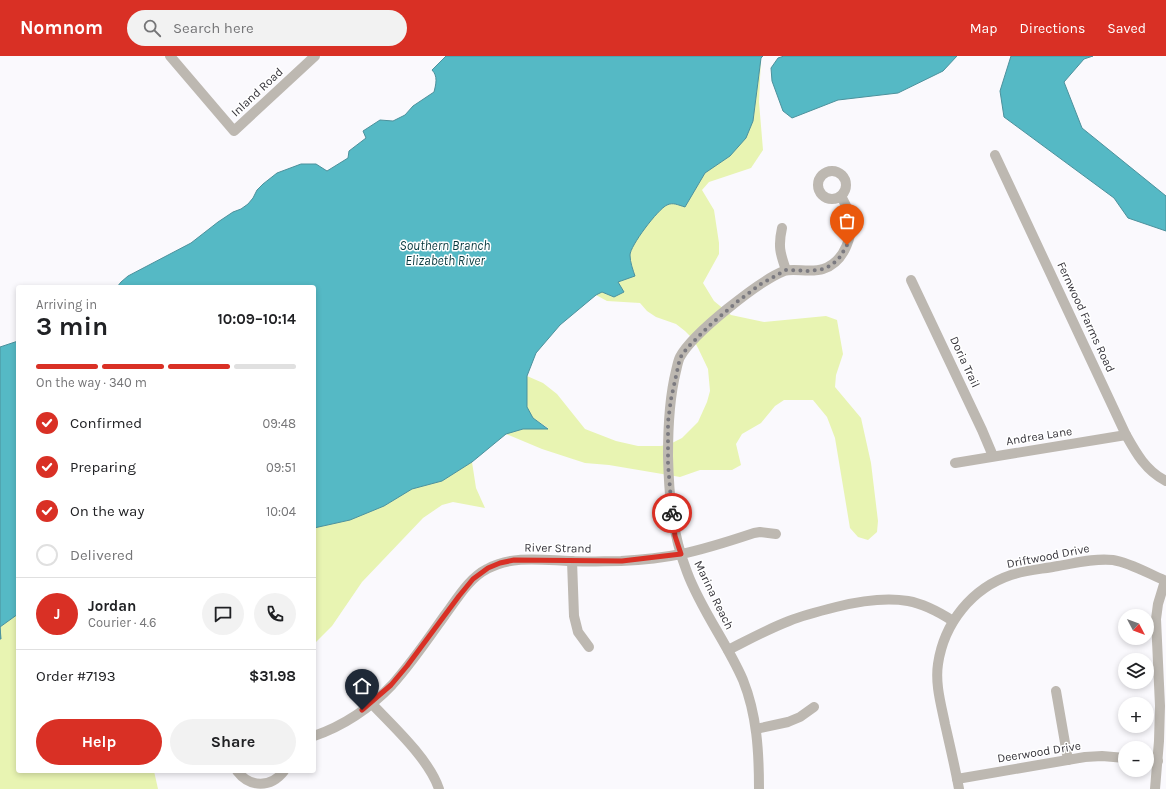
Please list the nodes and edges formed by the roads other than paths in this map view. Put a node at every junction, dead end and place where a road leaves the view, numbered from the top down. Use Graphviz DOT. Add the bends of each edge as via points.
graph roads {
  1 [pos="170,56"];
  2 [pos="315,56"];
  3 [pos="995,155"];
  4 [pos="842,196"];
  5 [pos="782,228"];
  6 [pos="786,270"];
  7 [pos="912,280"];
  8 [pos="1126,435"];
  9 [pos="993,456"];
  10 [pos="955,463"];
  11 [pos="1166,481"];
  12 [pos="776,534"];
  13 [pos="681,554"];
  14 [pos="572,561"];
  15 [pos="1166,581"];
  16 [pos="953,621"];
  17 [pos="589,647"];
  18 [pos="728,650"];
  19 [pos="1056,691"];
  20 [pos="371,703"];
  21 [pos="814,707"];
  22 [pos="756,729"];
  23 [pos="316,735"];
  24 [pos="1118,757"];
  25 [pos="1068,760"];
  26 [pos="1154,760"];
  27 [pos="1158,760"];
  28 [pos="239,773"];
  29 [pos="282,773"];
  30 [pos="958,784"];
  31 [pos="439,789"];
  32 [pos="759,789"];
  33 [pos="1155,789"];
  1 -- 2 [label="street, Inland Road" via="234,131"];
  3 -- 8 [label="street, Fernwood Farms Road"];
  4 -- 6 [label="street" via="849,213 850,232 840,257 823,269"];
  5 -- 6 [label="street" via="780,251"];
  6 -- 13 [label="street, Marina Reach" via="738,301 699,335 680,358 668,422 670,501"];
  7 -- 9 [label="street, Doria Trail"];
  8 -- 9 [label="street, Andrea Lane"];
  8 -- 11 [label="street, Fernwood Farms Road" via="1141,460"];
  9 -- 10 [label="street, Andrea Lane"];
  12 -- 13 [label="street, River Strand" via="754,533"];
  13 -- 14 [label="street, River Strand" via="622,561"];
  13 -- 18 [label="street, Marina Reach" via="700,601"];
  14 -- 17 [label="street" via="574,616 578,632"];
  14 -- 20 [label="street, River Strand" via="514,560 483,571 459,596 391,685"];
  15 -- 16 [label="street, Driftwood Drive" via="1114,560 1090,561 1030,571 1012,575 990,585 970,600"];
  15 -- 27 [label="street" via="1156,619 1160,706"];
  16 -- 18 [label="street" via="934,609 909,601 868,601 794,619"];
  16 -- 30 [label="street, Driftwood Drive" via="940,654 937,677"];
  18 -- 22 [label="street, Marina Reach" via="743,681"];
  19 -- 25 [label="street"];
  20 -- 23 [label="street, River Strand" via="342,723"];
  20 -- 31 [label="street" via="422,758"];
  21 -- 22 [label="street" via="788,722"];
  22 -- 32 [label="street, Marina Reach"];
  24 -- 25 [label="street, Deerwood Drive" via="1102,756"];
  25 -- 30 [label="street, Deerwood Drive"];
  26 -- 27 [label="street"];
  27 -- 33 [label="street"];
  28 -- 29 [label="street" via="248,781 263,784 277,779"];
}
